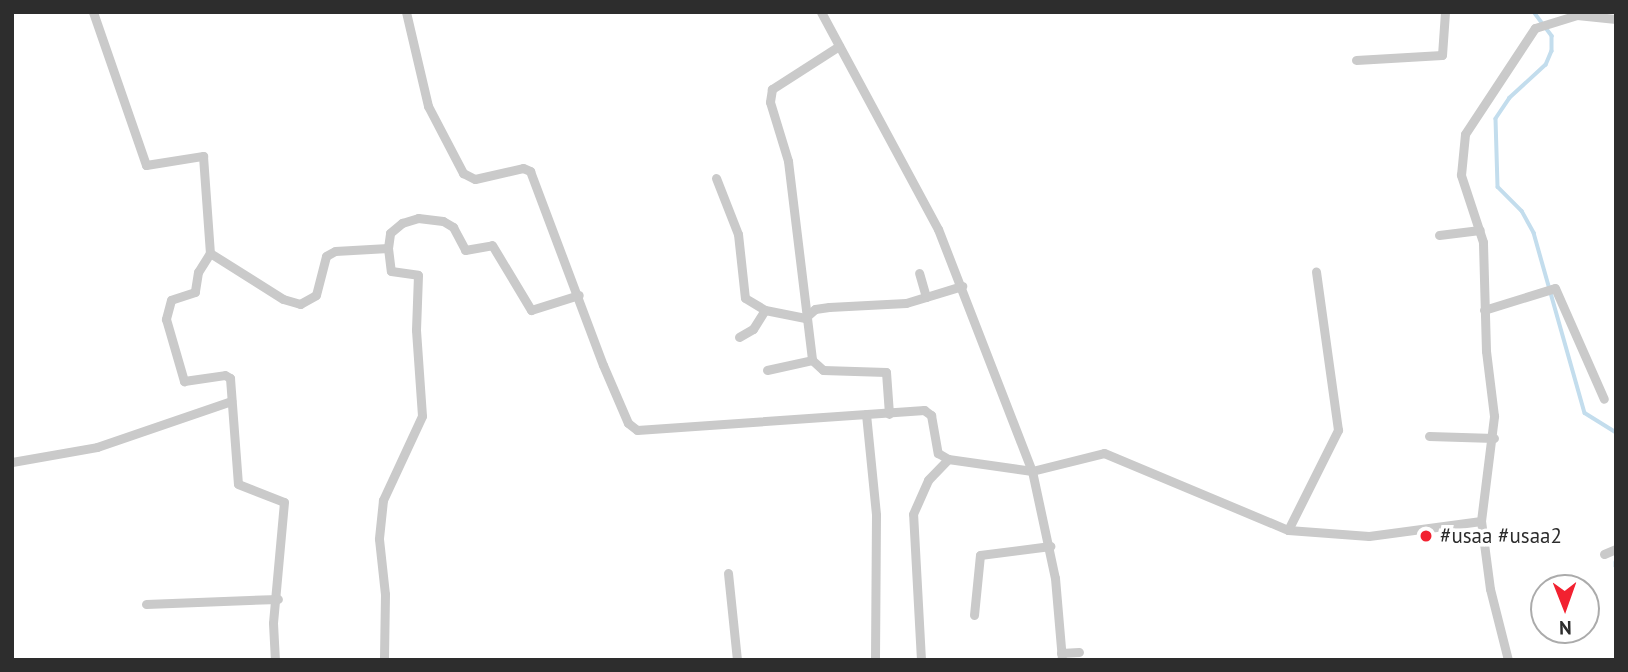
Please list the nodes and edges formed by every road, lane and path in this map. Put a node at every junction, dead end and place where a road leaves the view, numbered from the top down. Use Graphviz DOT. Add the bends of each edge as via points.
graph roads {
  1 [pos="93,12"];
  2 [pos="407,12"];
  3 [pos="821,12"];
  4 [pos="1444,12"];
  5 [pos="1616,19"];
  6 [pos="839,46"];
  7 [pos="1356,60"];
  8 [pos="716,178"];
  9 [pos="1480,230"];
  10 [pos="1439,235"];
  11 [pos="388,248"];
  12 [pos="210,253"];
  13 [pos="919,272"];
  14 [pos="1316,272"];
  15 [pos="962,286"];
  16 [pos="579,295"];
  17 [pos="926,297"];
  18 [pos="765,310"];
  19 [pos="1484,310"];
  20 [pos="805,318"];
  21 [pos="739,337"];
  22 [pos="812,360"];
  23 [pos="767,370"];
  24 [pos="1604,399"];
  25 [pos="231,401"];
  26 [pos="866,414"];
  27 [pos="889,414"];
  28 [pos="1429,436"];
  29 [pos="1494,438"];
  30 [pos="948,459"];
  31 [pos="12,462"];
  32 [pos="1032,471"];
  33 [pos="1481,521"];
  34 [pos="1288,530"];
  35 [pos="1050,547"];
  36 [pos="1616,549"];
  37 [pos="1604,554"];
  38 [pos="728,573"];
  39 [pos="278,599"];
  40 [pos="146,604"];
  41 [pos="974,615"];
  42 [pos="1079,652"];
  43 [pos="1062,657"];
  44 [pos="275,660"];
  45 [pos="384,660"];
  46 [pos="737,660"];
  47 [pos="875,660"];
  48 [pos="921,660"];
  49 [pos="1508,660"];
  1 -- 12 [label="street" via="146,166 198,155 204,158"];
  2 -- 16 [label="street" via="428,106 463,173 475,179 523,167 530,171"];
  3 -- 6 [label="street"];
  4 -- 7 [label="street" via="1443,55"];
  5 -- 9 [label="street" via="1566,17 1535,28 1465,134 1461,175"];
  6 -- 15 [label="street" via="938,229"];
  6 -- 20 [label="street" via="778,84 770,96 792,186"];
  8 -- 18 [label="street" via="738,234 745,298"];
  9 -- 10 [label="street"];
  9 -- 19 [label="street"];
  11 -- 12 [label="street" via="330,252 320,288 300,304 283,299"];
  11 -- 16 [label="street" via="390,233 402,223 418,218 443,221 453,227 464,250 492,245 531,310"];
  11 -- 45 [label="street" via="391,271 418,275 416,330 422,416 383,500 379,539 385,594"];
  12 -- 25 [label="street" via="198,272 195,292 172,300 166,318 184,381 227,375"];
  13 -- 17 [label="street"];
  14 -- 34 [label="street" via="1338,430"];
  15 -- 17 [label="street"];
  15 -- 32 [label="street"];
  16 -- 26 [label="street" via="628,423 637,429"];
  17 -- 20 [label="street" via="815,309"];
  18 -- 20 [label="street"];
  18 -- 21 [label="street" via="753,329"];
  19 -- 24 [label="street" via="1545,289 1557,290"];
  19 -- 29 [label="street"];
  20 -- 22 [label="street"];
  22 -- 23 [label="street"];
  22 -- 27 [label="street" via="823,370 886,372"];
  25 -- 31 [label="street" via="90,449"];
  25 -- 39 [label="street" via="238,484 285,504"];
  26 -- 27 [label="street"];
  26 -- 47 [label="street" via="876,515"];
  27 -- 30 [label="street" via="928,412 934,445"];
  28 -- 29 [label="street"];
  29 -- 33 [label="street" via="1482,491"];
  30 -- 32 [label="street"];
  30 -- 48 [label="street" via="928,480 913,514"];
  32 -- 34 [label="street" via="1104,453"];
  32 -- 35 [label="street"];
  33 -- 34 [label="street" via="1369,536"];
  33 -- 49 [label="street" via="1490,589"];
  35 -- 41 [label="street" via="980,555"];
  35 -- 43 [label="street"];
  36 -- 37 [label="street"];
  38 -- 46 [label="street"];
  39 -- 40 [label="street"];
  39 -- 44 [label="street"];
  42 -- 43 [label="street"];
}
